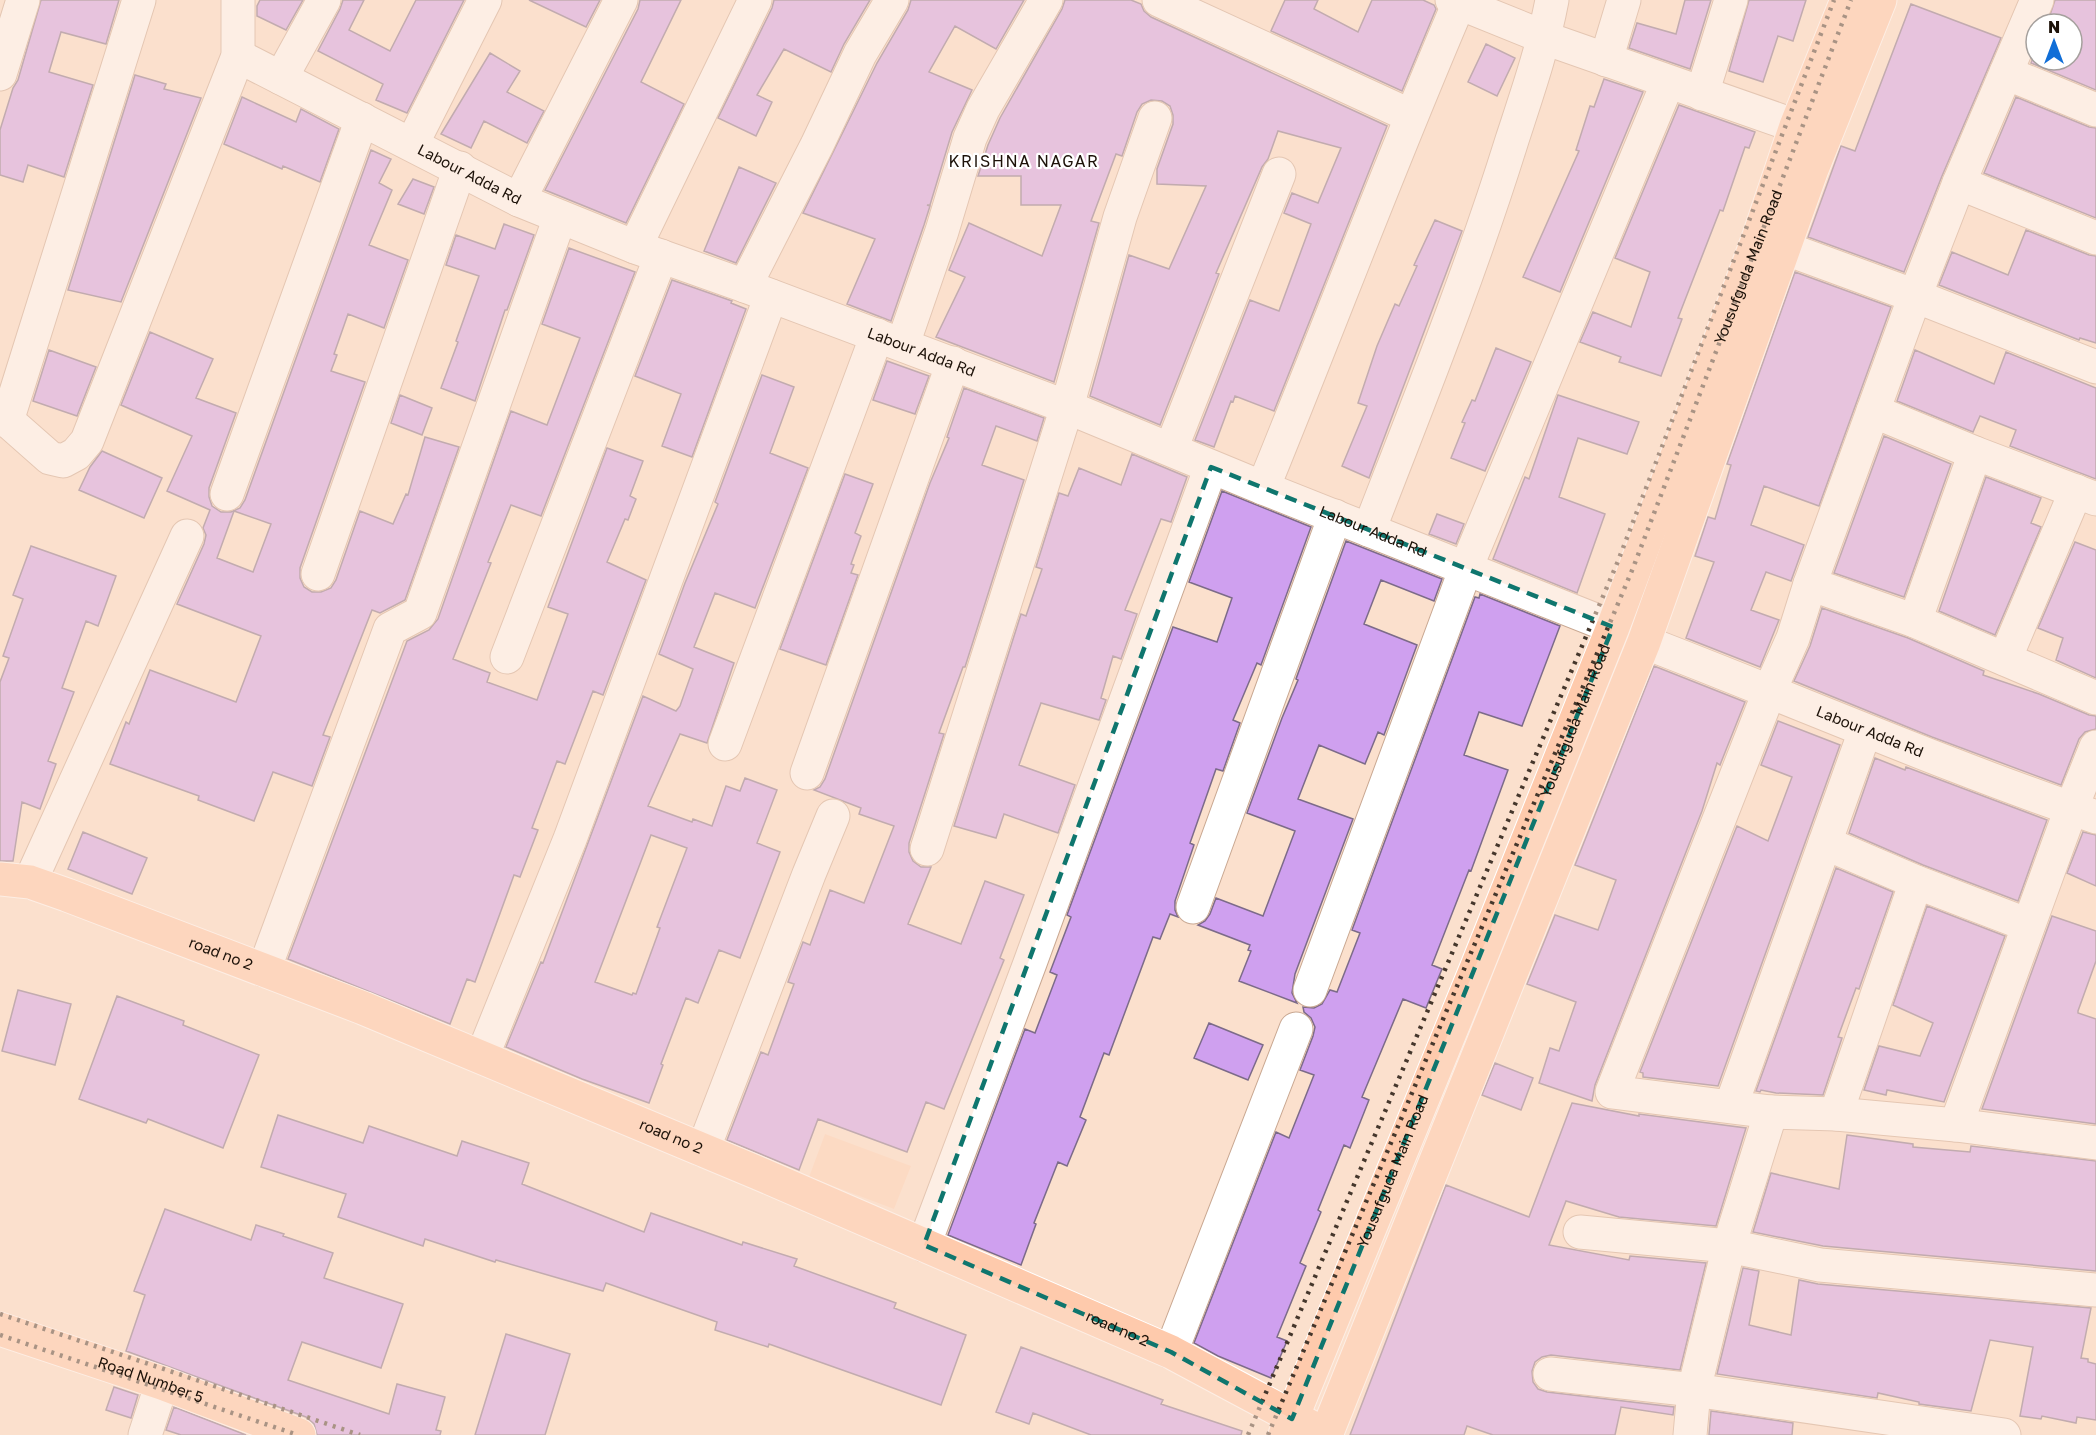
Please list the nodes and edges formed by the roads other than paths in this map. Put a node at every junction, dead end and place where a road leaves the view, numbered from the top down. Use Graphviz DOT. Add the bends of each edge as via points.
graph roads {
  1 [pos="23,0"];
  2 [pos="140,0"];
  3 [pos="238,0"];
  4 [pos="324,0"];
  5 [pos="485,0"];
  6 [pos="621,0"];
  7 [pos="755,0"];
  8 [pos="892,0"];
  9 [pos="1046,0"];
  10 [pos="1159,0"];
  11 [pos="1552,0"];
  12 [pos="1624,0"];
  13 [pos="1731,0"];
  14 [pos="1847,0"];
  15 [pos="1880,0"];
  16 [pos="2037,0"];
  17 [pos="1456,2"];
  18 [pos="1545,38"];
  19 [pos="238,56"];
  20 [pos="1606,60"];
  21 [pos="0,74"];
  22 [pos="2006,74"];
  23 [pos="281,78"];
  24 [pos="1668,82"];
  25 [pos="1702,94"];
  26 [pos="2096,110"];
  27 [pos="1411,116"];
  28 [pos="362,118"];
  29 [pos="1155,118"];
  30 [pos="1796,126"];
  31 [pos="412,144"];
  32 [pos="460,168"];
  33 [pos="1279,174"];
  34 [pos="1959,183"];
  35 [pos="519,200"];
  36 [pos="560,217"];
  37 [pos="2096,238"];
  38 [pos="1784,248"];
  39 [pos="648,251"];
  40 [pos="758,291"];
  41 [pos="1915,296"];
  42 [pos="890,340"];
  43 [pos="953,363"];
  44 [pos="2096,367"];
  45 [pos="1067,407"];
  46 [pos="1873,411"];
  47 [pos="4,418"];
  48 [pos="1171,449"];
  49 [pos="1975,453"];
  50 [pos="1211,467"];
  51 [pos="1263,488"];
  52 [pos="226,494"];
  53 [pos="2086,495"];
  54 [pos="1335,516"];
  55 [pos="1370,530"];
  56 [pos="187,536"];
  57 [pos="1466,568"];
  58 [pos="318,574"];
  59 [pos="1810,584"];
  60 [pos="1915,621"];
  61 [pos="1613,627"];
  62 [pos="1644,642"];
  63 [pos="507,657"];
  64 [pos="2005,659"];
  65 [pos="1770,690"];
  66 [pos="2096,698"];
  67 [pos="1865,731"];
  68 [pos="725,744"];
  69 [pos="2096,747"];
  70 [pos="807,773"];
  71 [pos="2083,813"];
  72 [pos="833,816"];
  73 [pos="1826,843"];
  74 [pos="927,849"];
  75 [pos="15,881"];
  76 [pos="1916,882"];
  77 [pos="1193,907"];
  78 [pos="2028,925"];
  79 [pos="264,970"];
  80 [pos="1310,990"];
  81 [pos="1296,1029"];
  82 [pos="482,1057"];
  83 [pos="1731,1106"];
  84 [pos="1771,1112"];
  85 [pos="1836,1114"];
  86 [pos="1956,1125"];
  87 [pos="2096,1143"];
  88 [pos="703,1150"];
  89 [pos="1580,1233"];
  90 [pos="924,1245"];
  91 [pos="1729,1246"];
  92 [pos="2096,1290"];
  93 [pos="0,1329"];
  94 [pos="1172,1352"];
  95 [pos="1550,1374"];
  96 [pos="162,1383"];
  97 [pos="1694,1390"];
  98 [pos="1288,1427"];
  99 [pos="145,1435"];
  100 [pos="299,1435"];
  101 [pos="1326,1435"];
  102 [pos="1690,1435"];
  103 [pos="2004,1435"];
  1 -- 21 [label="street"];
  2 -- 47 [label="street"];
  3 -- 19 [label="street"];
  4 -- 23 [label="street"];
  5 -- 31 [label="street"];
  6 -- 35 [label="street"];
  7 -- 39 [label="street"];
  8 -- 40 [label="street" via="860,54 817,146"];
  9 -- 42 [label="street" via="970,138 942,231"];
  10 -- 27 [label="street"];
  11 -- 18 [label="street"];
  12 -- 20 [label="street"];
  13 -- 25 [label="street"];
  14 -- 30 [label="main road, Yousufguda Main Road"];
  15 -- 38 [label="main road, Yousufguda Main Road"];
  16 -- 22 [label="street"];
  17 -- 18 [label="street"];
  17 -- 27 [label="street"];
  18 -- 20 [label="street"];
  18 -- 55 [label="street" via="1497,189"];
  19 -- 23 [label="street, Labour Adda Rd"];
  19 -- 47 [label="street" via="87,441 63,461 50,458"];
  20 -- 24 [label="street"];
  22 -- 26 [label="street"];
  22 -- 34 [label="street"];
  23 -- 28 [label="street, Labour Adda Rd"];
  24 -- 25 [label="street"];
  24 -- 57 [label="street"];
  25 -- 30 [label="street"];
  27 -- 51 [label="street"];
  28 -- 31 [label="street, Labour Adda Rd"];
  28 -- 52 [label="street"];
  29 -- 45 [label="street" via="1120,216"];
  30 -- 61 [label="main road, Yousufguda Main Road" via="1758,239"];
  31 -- 32 [label="street, Labour Adda Rd"];
  32 -- 35 [label="street, Labour Adda Rd"];
  32 -- 58 [label="street"];
  33 -- 48 [label="street"];
  34 -- 37 [label="street"];
  34 -- 41 [label="street"];
  35 -- 36 [label="street, Labour Adda Rd"];
  36 -- 39 [label="street, Labour Adda Rd"];
  36 -- 79 [label="street" via="420,613 390,629"];
  38 -- 41 [label="street"];
  38 -- 62 [label="main road, Yousufguda Main Road"];
  39 -- 40 [label="street, Labour Adda Rd"];
  39 -- 63 [label="street"];
  40 -- 42 [label="street, Labour Adda Rd"];
  40 -- 82 [label="street" via="570,839"];
  41 -- 44 [label="street"];
  41 -- 46 [label="street"];
  42 -- 43 [label="street, Labour Adda Rd"];
  42 -- 68 [label="street"];
  43 -- 45 [label="street, Labour Adda Rd"];
  43 -- 70 [label="street"];
  45 -- 48 [label="street, Labour Adda Rd"];
  45 -- 74 [label="street"];
  46 -- 49 [label="street"];
  46 -- 59 [label="street"];
  48 -- 50 [label="street, Labour Adda Rd"];
  49 -- 53 [label="street"];
  49 -- 60 [label="street"];
  50 -- 51 [label="street, Labour Adda Rd"];
  50 -- 90 [label="street"];
  51 -- 54 [label="street, Labour Adda Rd"];
  53 -- 64 [label="street"];
  54 -- 55 [label="street, Labour Adda Rd"];
  54 -- 77 [label="street"];
  55 -- 57 [label="street, Labour Adda Rd"];
  56 -- 75 [label="street"];
  57 -- 61 [label="street, Labour Adda Rd"];
  57 -- 80 [label="street"];
  59 -- 60 [label="street"];
  59 -- 65 [label="street" via="1793,638"];
  60 -- 64 [label="street"];
  61 -- 98 [label="main road, Yousufguda Main Road"];
  62 -- 65 [label="street, Labour Adda Rd"];
  62 -- 101 [label="main road, Yousufguda Main Road"];
  64 -- 66 [label="street"];
  65 -- 67 [label="street, Labour Adda Rd"];
  65 -- 83 [label="street" via="1612,1092"];
  67 -- 71 [label="street, Labour Adda Rd"];
  67 -- 73 [label="street"];
  69 -- 71 [label="street"];
  71 -- 78 [label="street"];
  72 -- 88 [label="street"];
  73 -- 76 [label="street"];
  73 -- 83 [label="street"];
  75 -- 79 [label="main road, road no 2"];
  76 -- 78 [label="street"];
  76 -- 85 [label="street"];
  78 -- 86 [label="street"];
  79 -- 82 [label="main road, road no 2"];
  81 -- 94 [label="street"];
  82 -- 88 [label="main road, road no 2"];
  83 -- 84 [label="street"];
  84 -- 85 [label="street"];
  84 -- 91 [label="street"];
  85 -- 86 [label="street"];
  86 -- 87 [label="street"];
  88 -- 90 [label="main road, road no 2"];
  89 -- 91 [label="street"];
  90 -- 94 [label="main road, road no 2"];
  91 -- 92 [label="street" via="1820,1264"];
  91 -- 97 [label="street"];
  93 -- 96 [label="main road, Road Number 5"];
  94 -- 98 [label="main road, road no 2"];
  95 -- 97 [label="street"];
  96 -- 99 [label="street"];
  96 -- 100 [label="main road, Road Number 5"];
  97 -- 102 [label="street"];
  97 -- 103 [label="street"];
  98 -- 101 [label="main road, road no 2"];
}
